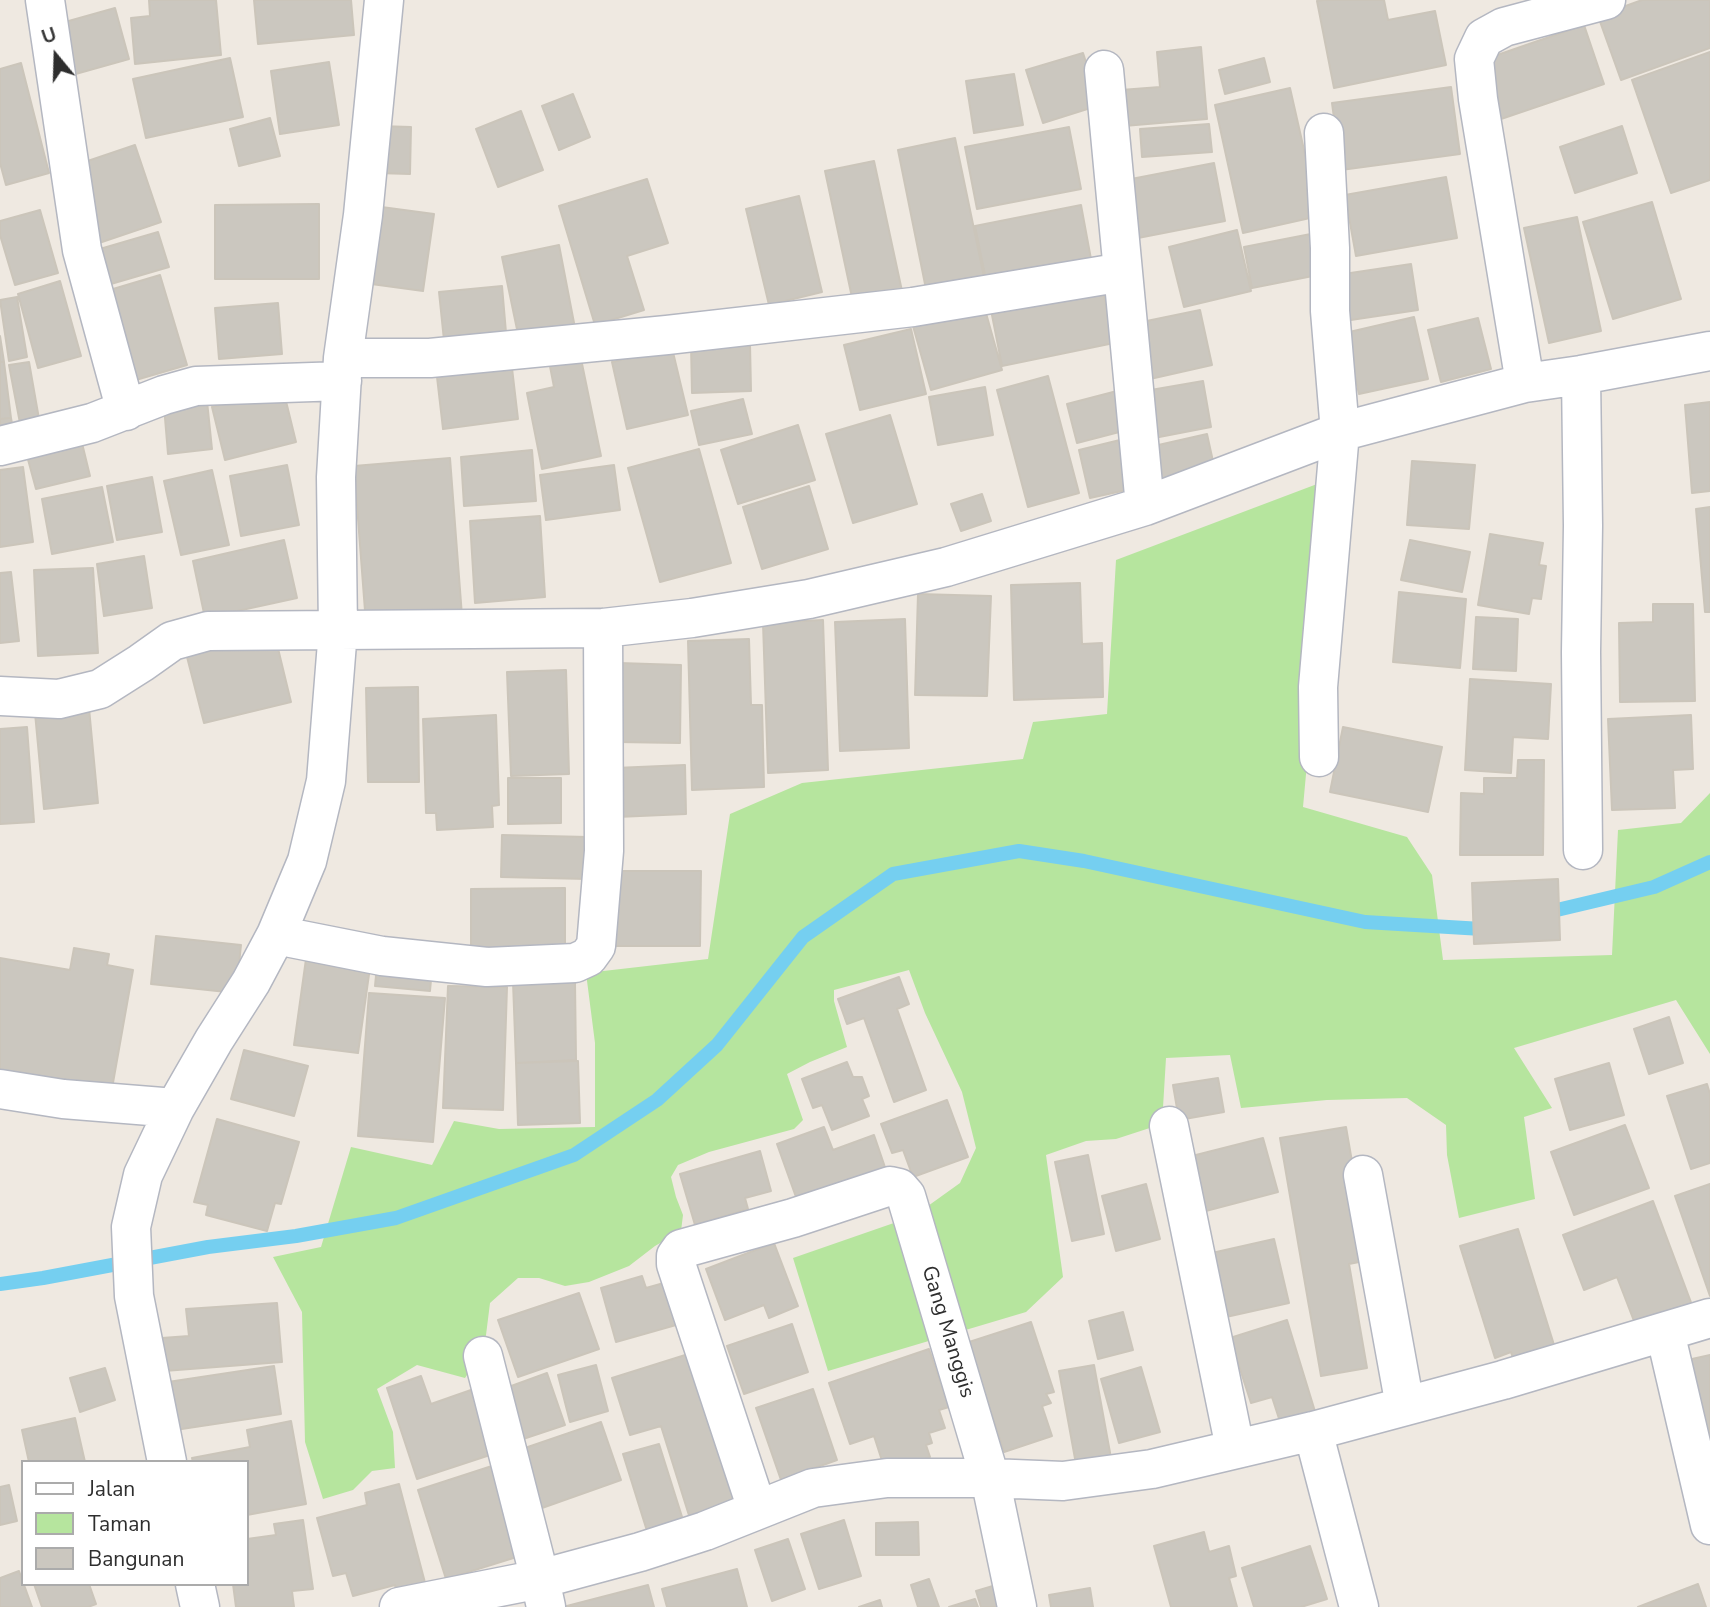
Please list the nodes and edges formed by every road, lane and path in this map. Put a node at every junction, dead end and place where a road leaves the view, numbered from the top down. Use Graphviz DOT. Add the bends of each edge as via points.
graph roads {
  1 [pos="45,0"];
  2 [pos="384,0"];
  3 [pos="1606,0"];
  4 [pos="1104,70"];
  5 [pos="1324,133"];
  6 [pos="1123,272"];
  7 [pos="1710,351"];
  8 [pos="342,370"];
  9 [pos="1581,375"];
  10 [pos="1525,383"];
  11 [pos="126,411"];
  12 [pos="1340,432"];
  13 [pos="0,446"];
  14 [pos="1145,506"];
  15 [pos="603,628"];
  16 [pos="338,630"];
  17 [pos="0,696"];
  18 [pos="1319,757"];
  19 [pos="1583,850"];
  20 [pos="276,934"];
  21 [pos="0,1089"];
  22 [pos="175,1108"];
  23 [pos="1169,1126"];
  24 [pos="1363,1175"];
  25 [pos="1710,1318"];
  26 [pos="1665,1332"];
  27 [pos="483,1356"];
  28 [pos="1405,1406"];
  29 [pos="1313,1430"];
  30 [pos="1235,1448"];
  31 [pos="167,1460"];
  32 [pos="990,1478"];
  33 [pos="757,1509"];
  34 [pos="1710,1525"];
  35 [pos="195,1586"];
  36 [pos="543,1593"];
  37 [pos="200,1607"];
  38 [pos="399,1607"];
  39 [pos="1017,1607"];
  40 [pos="1359,1607"];
  1 -- 11 [label="street" via="82,250"];
  2 -- 8 [label="street"];
  3 -- 10 [label="street" via="1504,27 1484,38 1474,59"];
  4 -- 6 [label="street"];
  5 -- 12 [label="street" via="1330,311"];
  6 -- 8 [label="street" via="913,307"];
  6 -- 14 [label="street"];
  7 -- 9 [label="street"];
  8 -- 11 [label="street" via="196,386"];
  8 -- 16 [label="street" via="336,477"];
  9 -- 10 [label="street"];
  9 -- 19 [label="street"];
  10 -- 12 [label="street"];
  11 -- 13 [label="street"];
  12 -- 14 [label="street"];
  12 -- 18 [label="street" via="1318,687"];
  14 -- 15 [label="street" via="946,567 809,599"];
  15 -- 16 [label="street"];
  15 -- 20 [label="street" via="604,852 596,946 588,957 575,963 487,967 382,956"];
  16 -- 17 [label="street" via="208,631 172,641 100,689 59,699"];
  16 -- 20 [label="street" via="326,781 307,861"];
  20 -- 22 [label="street"];
  21 -- 22 [label="street"];
  22 -- 31 [label="street" via="143,1175 131,1227 134,1296"];
  23 -- 30 [label="street"];
  24 -- 28 [label="street"];
  25 -- 26 [label="street"];
  26 -- 28 [label="street"];
  26 -- 34 [label="street"];
  27 -- 36 [label="street"];
  28 -- 29 [label="street"];
  29 -- 30 [label="street"];
  29 -- 40 [label="street"];
  30 -- 32 [label="street" via="1152,1469 1063,1481"];
  32 -- 33 [label="street" via="887,1478 813,1488"];
  32 -- 33 [label="street, Gang Manggis" via="906,1196 890,1186 681,1248 676,1256"];
  32 -- 39 [label="street, Gang Manggis"];
  33 -- 36 [label="street"];
  35 -- 37 [label="street"];
  36 -- 38 [label="street"];
}
